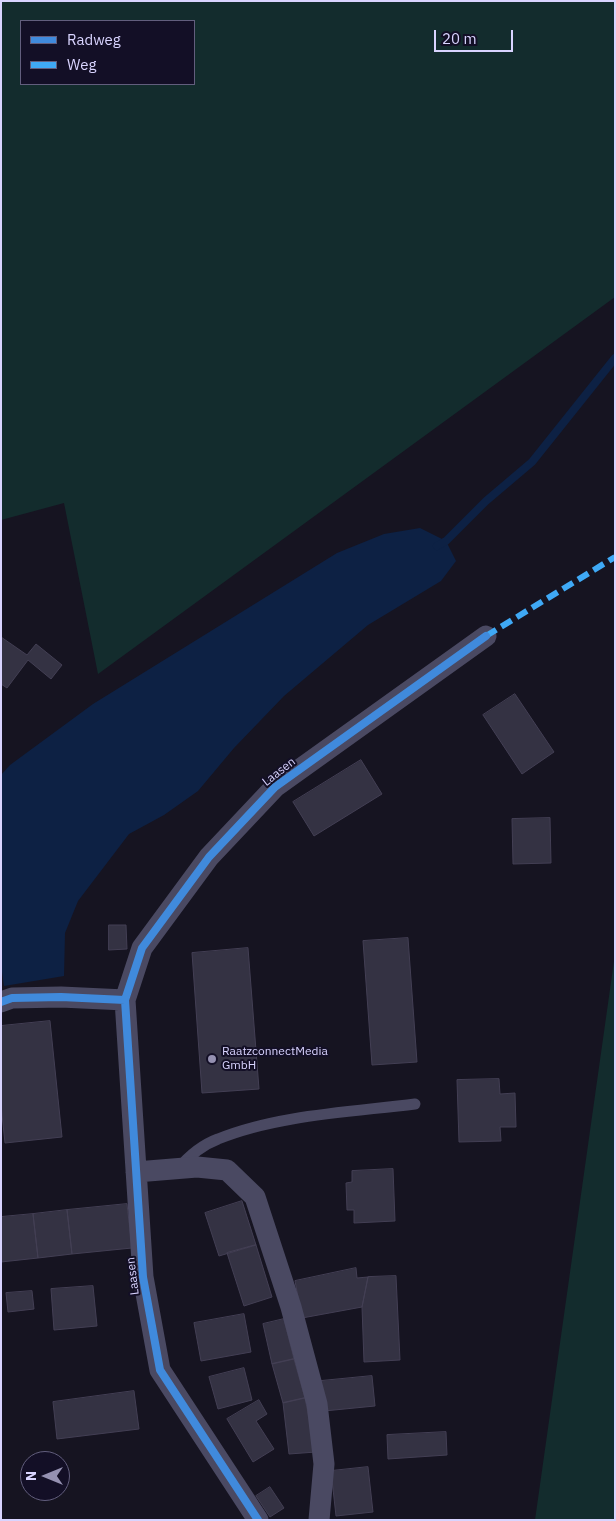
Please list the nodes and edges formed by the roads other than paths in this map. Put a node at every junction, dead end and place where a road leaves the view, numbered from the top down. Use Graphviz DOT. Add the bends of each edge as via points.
graph roads {
  1 [pos="486,636"];
  2 [pos="125,1000"];
  3 [pos="1,1002"];
  4 [pos="415,1104"];
  5 [pos="178,1169"];
  6 [pos="136,1172"];
  7 [pos="258,1520"];
  8 [pos="319,1520"];
  1 -- 2 [label="street, Laasen" via="275,787 209,857 142,948"];
  2 -- 3 [label="street" via="61,997 12,998"];
  2 -- 6 [label="street, Laasen"];
  4 -- 5 [label="lane" via="295,1119 244,1131 216,1140 188,1157"];
  5 -- 6 [label="street"];
  5 -- 8 [label="street" via="227,1170 255,1197 291,1307 317,1404 324,1464"];
  6 -- 7 [label="street, Laasen" via="143,1277 160,1370"];
}
